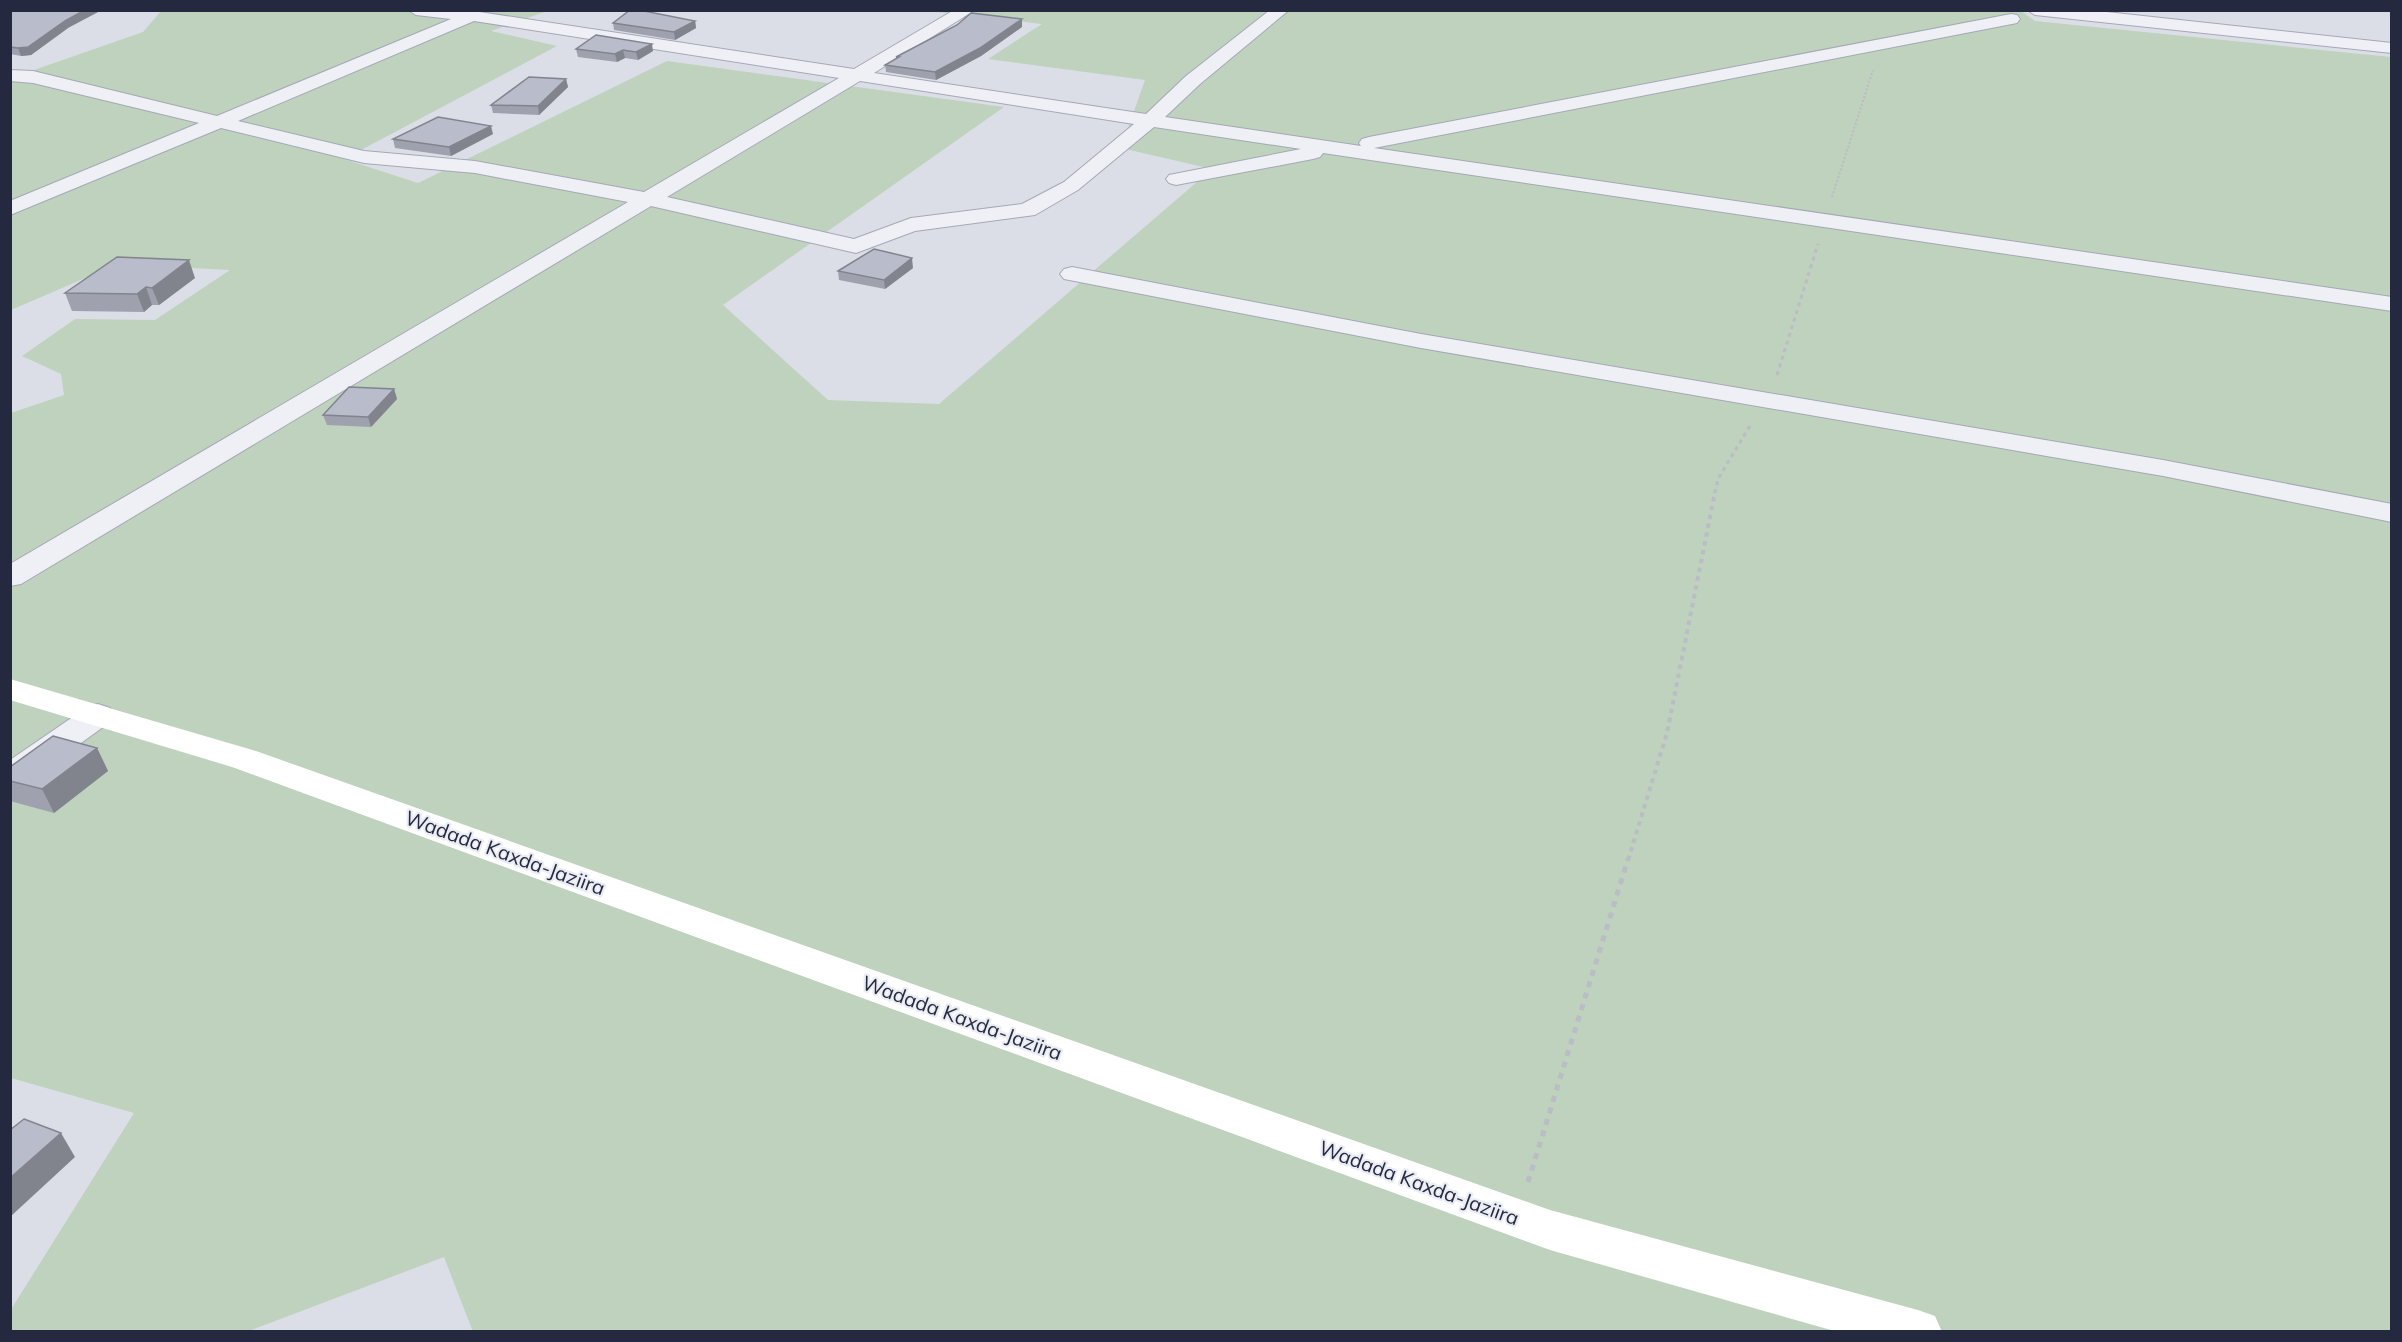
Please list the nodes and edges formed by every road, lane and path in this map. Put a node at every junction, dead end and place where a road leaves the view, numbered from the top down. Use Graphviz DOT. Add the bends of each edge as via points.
graph roads {
  1 [pos="416,10"];
  2 [pos="967,10"];
  3 [pos="1281,10"];
  4 [pos="2035,10"];
  5 [pos="479,13"];
  6 [pos="2011,19"];
  7 [pos="1883,44"];
  8 [pos="2391,48"];
  9 [pos="10,75"];
  10 [pos="855,75"];
  11 [pos="1150,121"];
  12 [pos="218,123"];
  13 [pos="1341,148"];
  14 [pos="1176,179"];
  15 [pos="647,198"];
  16 [pos="10,209"];
  17 [pos="1826,219"];
  18 [pos="856,246"];
  19 [pos="879,248"];
  20 [pos="1072,274"];
  21 [pos="2391,304"];
  22 [pos="1765,400"];
  23 [pos="2391,513"];
  24 [pos="10,577"];
  25 [pos="10,689"];
  26 [pos="98,715"];
  27 [pos="10,777"];
  28 [pos="1517,1218"];
  29 [pos="1918,1332"];
  1 -- 5 [label="street"];
  2 -- 10 [label="street"];
  3 -- 11 [label="street" via="1193,80"];
  4 -- 8 [label="street"];
  5 -- 10 [label="street"];
  5 -- 12 [label="street"];
  6 -- 7 [label="street"];
  7 -- 13 [label="street"];
  7 -- 17 [label="path"];
  9 -- 12 [label="street" via="33,77"];
  10 -- 11 [label="street"];
  10 -- 15 [label="street"];
  11 -- 13 [label="street"];
  11 -- 18 [label="street" via="1071,186 1027,210 911,225"];
  12 -- 15 [label="street" via="364,157 475,167"];
  12 -- 16 [label="street"];
  13 -- 14 [label="street"];
  13 -- 17 [label="street"];
  15 -- 18 [label="street"];
  15 -- 24 [label="street"];
  17 -- 21 [label="street"];
  17 -- 22 [label="path" via="1773,386"];
  18 -- 19 [label="street"];
  20 -- 22 [label="street" via="1421,341"];
  22 -- 23 [label="street" via="2163,468"];
  22 -- 28 [label="path" via="1718,479 1667,733"];
  25 -- 26 [label="street, Wadada Kaxda-Jaziira"];
  26 -- 27 [label="street"];
  26 -- 28 [label="street, Wadada Kaxda-Jaziira" via="244,759"];
  28 -- 29 [label="street, Wadada Kaxda-Jaziira"];
}
